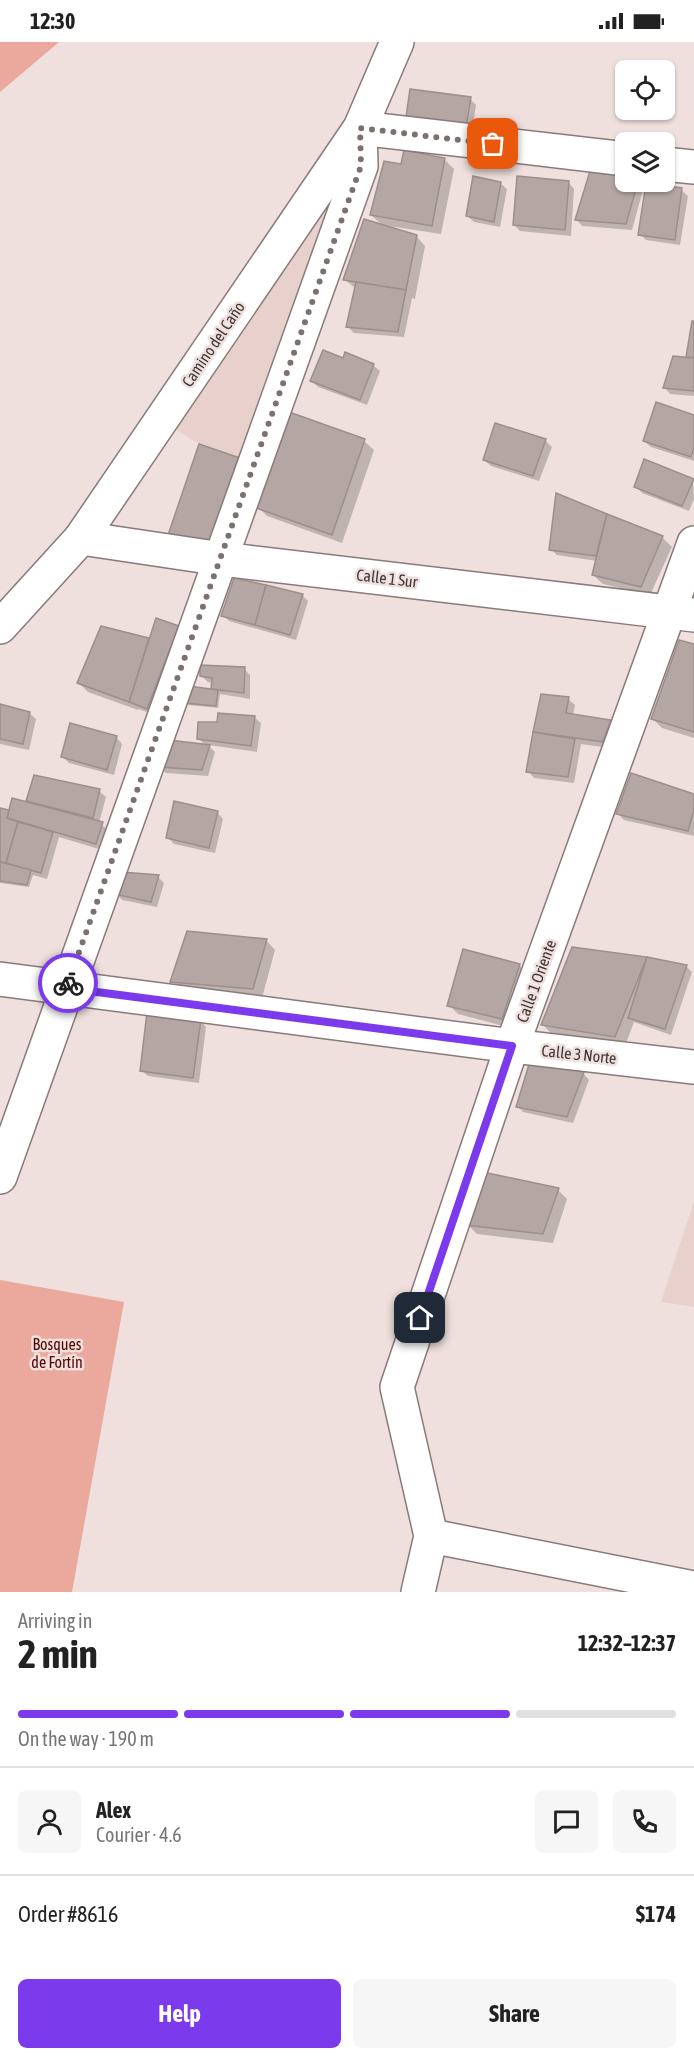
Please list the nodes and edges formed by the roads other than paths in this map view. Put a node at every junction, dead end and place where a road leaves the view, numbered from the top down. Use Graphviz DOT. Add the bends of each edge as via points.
graph roads {
  1 [pos="397,42"];
  2 [pos="360,128"];
  3 [pos="615,158"];
  4 [pos="675,165"];
  5 [pos="694,167"];
  6 [pos="81,538"];
  7 [pos="694,543"];
  8 [pos="222,559"];
  9 [pos="682,613"];
  10 [pos="0,627"];
  11 [pos="0,979"];
  12 [pos="66,988"];
  13 [pos="512,1046"];
  14 [pos="694,1067"];
  15 [pos="0,1177"];
  16 [pos="431,1536"];
  17 [pos="694,1588"];
  18 [pos="418,1592"];
  1 -- 2 [label="street, Camino del Caño"];
  2 -- 3 [label="street"];
  2 -- 6 [label="street, Camino del Caño"];
  2 -- 8 [label="street" via="361,166"];
  4 -- 5 [label="street"];
  6 -- 8 [label="street, Calle 1 Sur"];
  6 -- 10 [label="street, Camino del Caño"];
  7 -- 9 [label="street, Calle 1 Oriente"];
  8 -- 9 [label="street, Calle 1 Sur"];
  8 -- 12 [label="street"];
  9 -- 13 [label="street, Calle 1 Oriente"];
  11 -- 12 [label="street, Calle 3 Norte"];
  12 -- 13 [label="street, Calle 3 Norte"];
  12 -- 15 [label="street"];
  13 -- 14 [label="street, Calle 3 Norte"];
  13 -- 16 [label="street, Calle 1 Oriente" via="397,1387"];
  16 -- 17 [label="street"];
  16 -- 18 [label="street"];
}
